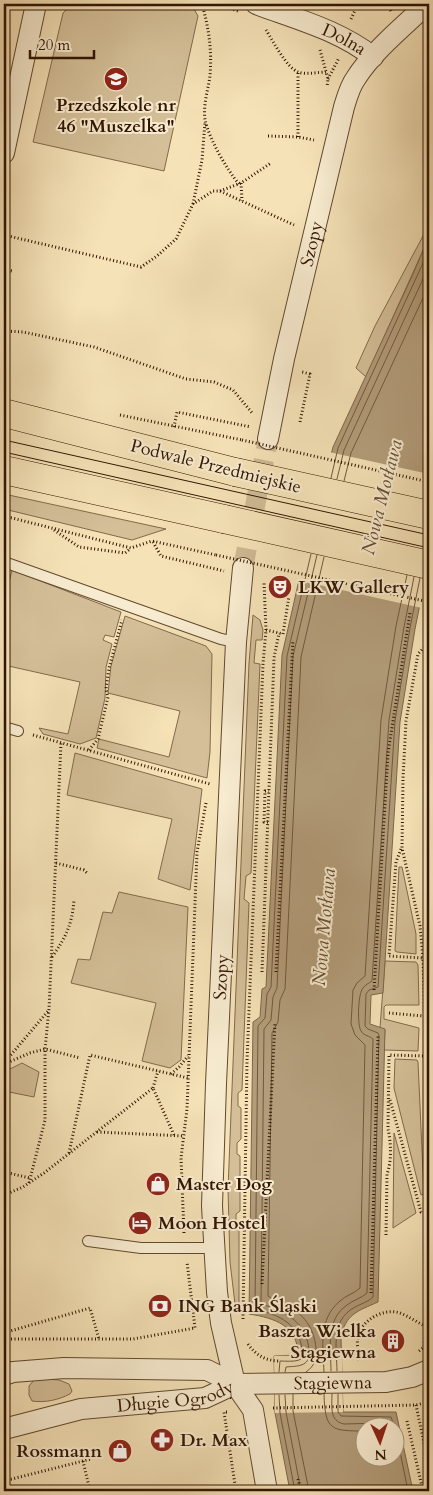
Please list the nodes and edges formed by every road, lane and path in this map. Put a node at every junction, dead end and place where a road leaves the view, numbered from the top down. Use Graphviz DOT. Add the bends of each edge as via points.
graph roads {
  1 [pos="36,4"];
  2 [pos="202,4"];
  3 [pos="217,4"];
  4 [pos="358,4"];
  5 [pos="427,4"];
  6 [pos="249,8"];
  7 [pos="264,26"];
  8 [pos="349,26"];
  9 [pos="317,41"];
  10 [pos="341,54"];
  11 [pos="373,57"];
  12 [pos="298,72"];
  13 [pos="326,72"];
  14 [pos="328,79"];
  15 [pos="326,93"];
  16 [pos="205,119"];
  17 [pos="316,132"];
  18 [pos="268,136"];
  19 [pos="298,137"];
  20 [pos="314,140"];
  21 [pos="312,148"];
  22 [pos="4,154"];
  23 [pos="271,163"];
  24 [pos="240,184"];
  25 [pos="220,191"];
  26 [pos="242,201"];
  27 [pos="193,204"];
  28 [pos="296,217"];
  29 [pos="294,225"];
  30 [pos="292,234"];
  31 [pos="4,235"];
  32 [pos="4,269"];
  33 [pos="12,270"];
  34 [pos="4,332"];
  35 [pos="299,372"];
  36 [pos="257,411"];
  37 [pos="4,412"];
  38 [pos="116,414"];
  39 [pos="300,422"];
  40 [pos="174,427"];
  41 [pos="261,433"];
  42 [pos="4,470"];
  43 [pos="429,482"];
  44 [pos="429,515"];
  45 [pos="4,516"];
  46 [pos="52,528"];
  47 [pos="152,541"];
  48 [pos="131,548"];
  49 [pos="4,562"];
  50 [pos="429,564"];
  51 [pos="234,570"];
  52 [pos="264,580"];
  53 [pos="429,586"];
  54 [pos="289,596"];
  55 [pos="429,602"];
  56 [pos="126,605"];
  57 [pos="410,613"];
  58 [pos="266,630"];
  59 [pos="429,632"];
  60 [pos="279,633"];
  61 [pos="294,640"];
  62 [pos="236,642"];
  63 [pos="429,642"];
  64 [pos="4,727"];
  65 [pos="18,731"];
  66 [pos="61,743"];
  67 [pos="88,750"];
  68 [pos="212,778"];
  69 [pos="210,784"];
  70 [pos="269,791"];
  71 [pos="258,806"];
  72 [pos="265,806"];
  73 [pos="268,822"];
  74 [pos="402,848"];
  75 [pos="56,863"];
  76 [pos="88,874"];
  77 [pos="74,900"];
  78 [pos="52,958"];
  79 [pos="423,958"];
  80 [pos="262,972"];
  81 [pos="276,972"];
  82 [pos="374,990"];
  83 [pos="49,1009"];
  84 [pos="389,1013"];
  85 [pos="424,1016"];
  86 [pos="275,1022"];
  87 [pos="378,1035"];
  88 [pos="45,1049"];
  89 [pos="188,1056"];
  90 [pos="424,1056"];
  91 [pos="80,1058"];
  92 [pos="4,1064"];
  93 [pos="158,1071"];
  94 [pos="171,1074"];
  95 [pos="188,1078"];
  96 [pos="153,1088"];
  97 [pos="388,1095"];
  98 [pos="97,1132"];
  99 [pos="174,1135"];
  100 [pos="184,1136"];
  101 [pos="69,1153"];
  102 [pos="4,1172"];
  103 [pos="30,1178"];
  104 [pos="29,1183"];
  105 [pos="429,1189"];
  106 [pos="4,1195"];
  107 [pos="429,1213"];
  108 [pos="386,1235"];
  109 [pos="88,1241"];
  110 [pos="185,1248"];
  111 [pos="215,1248"];
  112 [pos="262,1284"];
  113 [pos="371,1293"];
  114 [pos="427,1326"];
  115 [pos="244,1327"];
  116 [pos="5,1339"];
  117 [pos="99,1339"];
  118 [pos="246,1340"];
  119 [pos="414,1354"];
  120 [pos="350,1360"];
  121 [pos="358,1360"];
  122 [pos="365,1360"];
  123 [pos="274,1361"];
  124 [pos="429,1370"];
  125 [pos="4,1375"];
  126 [pos="235,1384"];
  127 [pos="429,1402"];
  128 [pos="416,1405"];
  129 [pos="274,1408"];
  130 [pos="224,1412"];
  131 [pos="407,1422"];
  132 [pos="4,1429"];
  133 [pos="91,1459"];
  134 [pos="83,1461"];
  135 [pos="429,1467"];
  136 [pos="298,1479"];
  137 [pos="4,1482"];
  138 [pos="90,1491"];
  139 [pos="236,1491"];
  140 [pos="267,1491"];
  141 [pos="300,1491"];
  142 [pos="423,1491"];
  1 -- 22 [label="street"];
  2 -- 16 [label="path" via="211,45"];
  3 -- 6 [label="path"];
  4 -- 8 [label="path"];
  5 -- 11 [label="street, Szopy"];
  6 -- 11 [label="street, Dolna" via="338,34"];
  7 -- 12 [label="path" via="288,64"];
  9 -- 13 [label="path"];
  10 -- 14 [label="path"];
  11 -- 41 [label="street, Szopy" via="354,80 344,107 288,341"];
  12 -- 13 [label="path"];
  12 -- 19 [label="path"];
  13 -- 14 [label="path"];
  14 -- 15 [label="path"];
  16 -- 24 [label="path" via="218,152"];
  16 -- 27 [label="path" via="202,160"];
  17 -- 20 [label="path"];
  18 -- 19 [label="path"];
  19 -- 20 [label="path"];
  20 -- 21 [label="path"];
  23 -- 24 [label="path"];
  24 -- 25 [label="path"];
  24 -- 26 [label="path"];
  25 -- 26 [label="path"];
  25 -- 27 [label="path" via="213,191"];
  26 -- 29 [label="path"];
  27 -- 31 [label="path" via="176,239 141,267"];
  28 -- 29 [label="path"];
  29 -- 30 [label="path"];
  32 -- 33 [label="path"];
  34 -- 36 [label="path" via="23,332 94,347 186,379 214,382 232,390 256,418"];
  35 -- 39 [label="path" via="310,374"];
  37 -- 44 [label="main road, Podwale Przedmiejskie, bridge" via="235,472"];
  38 -- 40 [label="path"];
  40 -- 41 [label="path" via="177,412"];
  40 -- 43 [label="path, bridge"];
  42 -- 50 [label="main road, bridge"];
  45 -- 46 [label="path"];
  46 -- 48 [label="path"];
  46 -- 48 [label="path" via="79,547 125,553"];
  47 -- 48 [label="path"];
  47 -- 51 [label="path" via="161,556"];
  47 -- 55 [label="path, bridge"];
  49 -- 56 [label="lane"];
  51 -- 62 [label="street, Szopy"];
  52 -- 58 [label="path"];
  53 -- 59 [label="path" via="426,614"];
  54 -- 60 [label="path" via="283,634"];
  56 -- 62 [label="lane"];
  56 -- 67 [label="path" via="109,668 108,697 98,739"];
  57 -- 82 [label="path" via="388,753"];
  58 -- 60 [label="path"];
  58 -- 71 [label="path"];
  60 -- 70 [label="path" via="274,658"];
  61 -- 81 [label="path"];
  62 -- 111 [label="street, Szopy" via="216,1084 212,1206"];
  63 -- 74 [label="path" via="418,654 406,721"];
  64 -- 65 [label="lane"];
  65 -- 66 [label="path"];
  66 -- 67 [label="path"];
  66 -- 75 [label="path"];
  67 -- 69 [label="path"];
  68 -- 69 [label="path"];
  69 -- 89 [label="path" via="197,852"];
  70 -- 72 [label="path" via="265,791"];
  70 -- 73 [label="path"];
  71 -- 72 [label="path"];
  71 -- 115 [label="path" via="248,1033"];
  72 -- 73 [label="path" via="264,822"];
  73 -- 80 [label="path"];
  74 -- 79 [label="path" via="420,926"];
  74 -- 79 [label="path" via="396,862 389,956"];
  75 -- 76 [label="path"];
  75 -- 78 [label="path"];
  77 -- 78 [label="path" via="66,937"];
  78 -- 83 [label="path"];
  79 -- 85 [label="path"];
  83 -- 88 [label="path"];
  83 -- 92 [label="path"];
  84 -- 85 [label="path"];
  85 -- 90 [label="path"];
  86 -- 112 [label="path"];
  87 -- 113 [label="path"];
  88 -- 91 [label="path"];
  88 -- 92 [label="path"];
  88 -- 103 [label="path" via="45,1120"];
  89 -- 94 [label="path"];
  89 -- 95 [label="path"];
  90 -- 97 [label="path" via="389,1055"];
  90 -- 105 [label="path"];
  93 -- 94 [label="path"];
  93 -- 96 [label="path"];
  93 -- 101 [label="path" via="90,1056"];
  94 -- 95 [label="path"];
  95 -- 100 [label="path"];
  96 -- 98 [label="path"];
  96 -- 99 [label="path"];
  97 -- 107 [label="path" via="421,1212"];
  97 -- 108 [label="path" via="390,1152"];
  98 -- 99 [label="path"];
  98 -- 101 [label="path"];
  99 -- 100 [label="path"];
  100 -- 110 [label="path" via="181,1178"];
  101 -- 104 [label="path"];
  102 -- 103 [label="path"];
  103 -- 104 [label="path"];
  104 -- 106 [label="path"];
  109 -- 110 [label="lane" via="141,1248"];
  110 -- 111 [label="lane"];
  110 -- 117 [label="path" via="195,1328 133,1339"];
  111 -- 126 [label="street, Szopy" via="220,1323"];
  114 -- 119 [label="path" via="424,1347"];
  114 -- 121 [label="path" via="398,1313 379,1314 367,1321 359,1332"];
  116 -- 117 [label="path"];
  116 -- 117 [label="path" via="8,1332 90,1308"];
  118 -- 123 [label="path" via="257,1355"];
  120 -- 121 [label="path"];
  121 -- 122 [label="path"];
  124 -- 126 [label="street, Stągiewna" via="386,1382"];
  125 -- 126 [label="street, Długie Ogrody" via="64,1368 207,1370"];
  126 -- 132 [label="street, Długie Ogrody" via="205,1398 81,1409"];
  126 -- 140 [label="street" via="254,1410"];
  127 -- 128 [label="path"];
  128 -- 129 [label="path"];
  128 -- 135 [label="path"];
  130 -- 139 [label="path"];
  131 -- 142 [label="path"];
  133 -- 134 [label="path"];
  134 -- 137 [label="path"];
  134 -- 138 [label="path"];
  136 -- 141 [label="path"];
}
